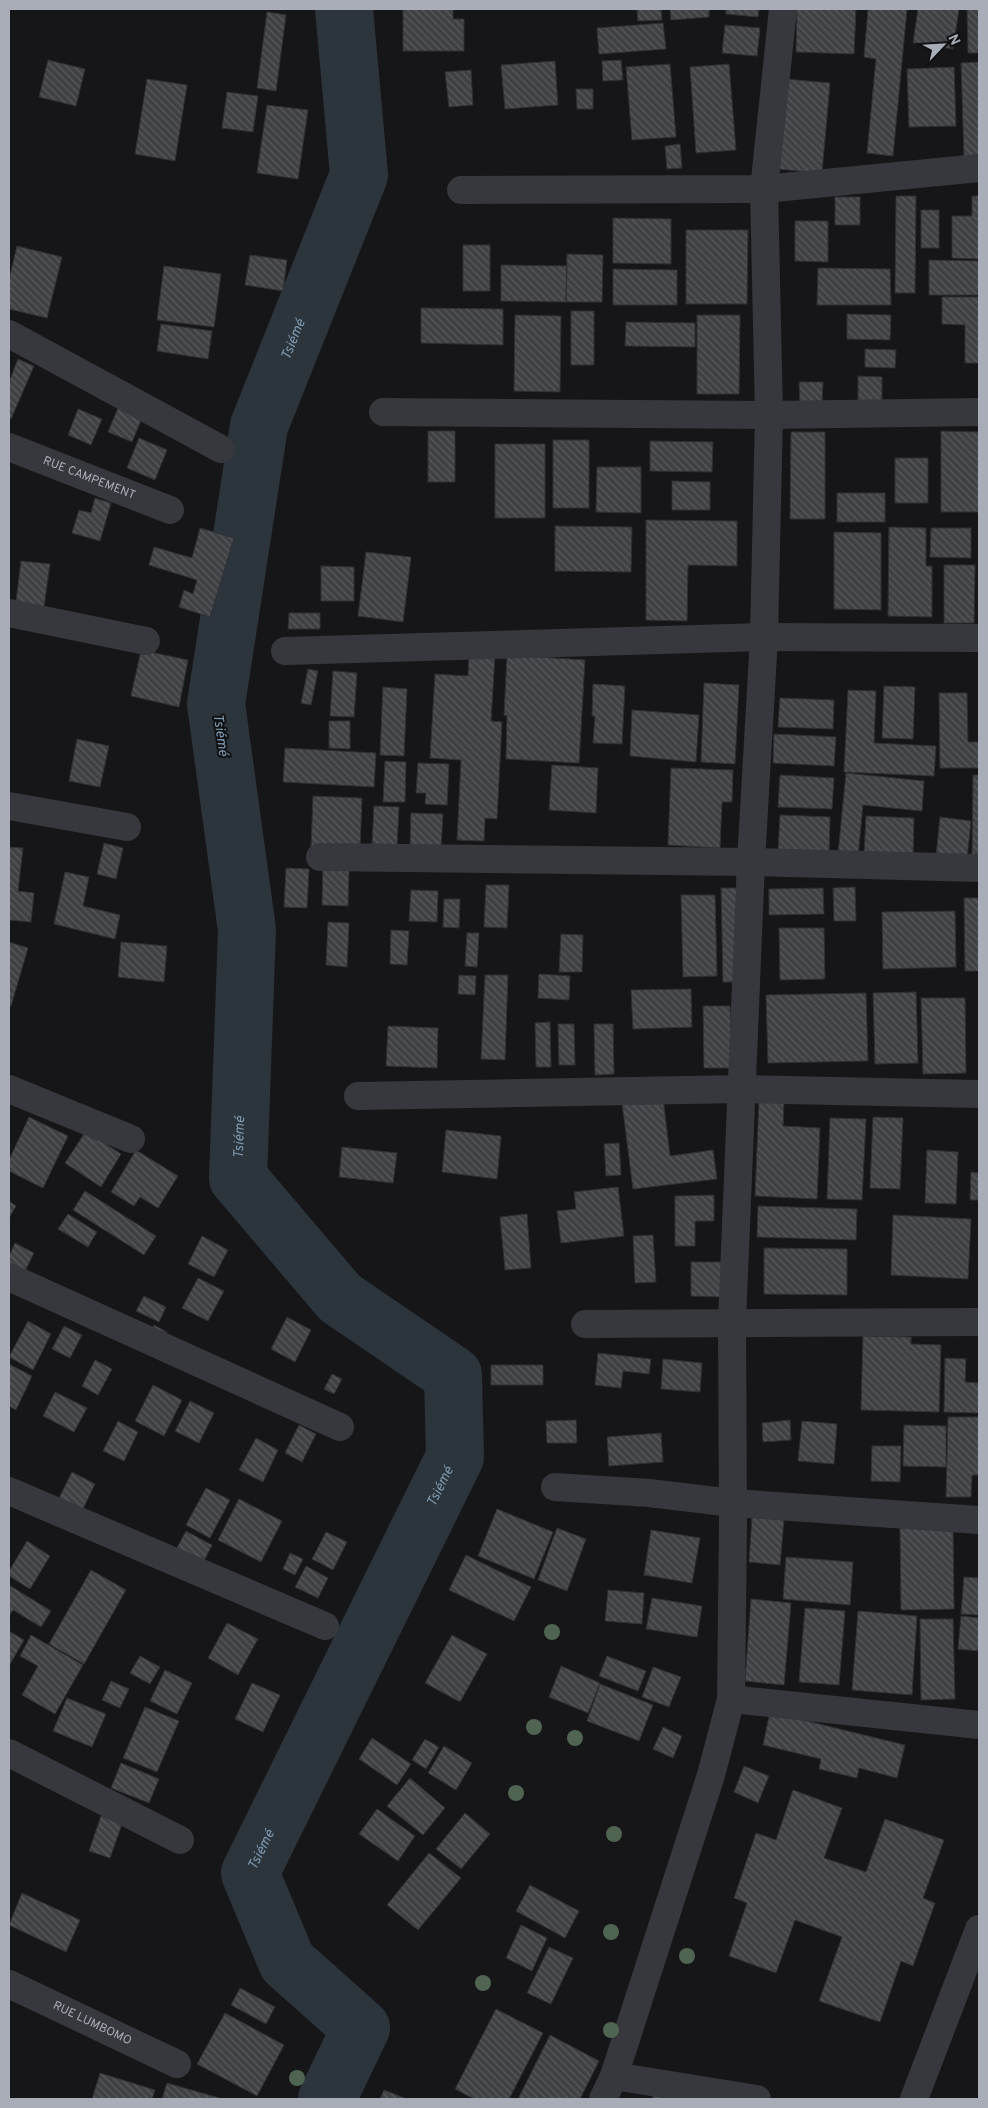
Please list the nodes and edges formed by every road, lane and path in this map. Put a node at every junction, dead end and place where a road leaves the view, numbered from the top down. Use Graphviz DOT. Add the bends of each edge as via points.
graph roads {
  1 [pos="783,9"];
  2 [pos="979,168"];
  3 [pos="764,189"];
  4 [pos="460,190"];
  5 [pos="9,334"];
  6 [pos="383,412"];
  7 [pos="979,412"];
  8 [pos="769,415"];
  9 [pos="9,447"];
  10 [pos="221,449"];
  11 [pos="170,510"];
  12 [pos="9,613"];
  13 [pos="764,637"];
  14 [pos="979,638"];
  15 [pos="146,641"];
  16 [pos="285,651"];
  17 [pos="9,806"];
  18 [pos="127,827"];
  19 [pos="320,857"];
  20 [pos="751,862"];
  21 [pos="979,868"];
  22 [pos="741,1088"];
  23 [pos="9,1089"];
  24 [pos="979,1094"];
  25 [pos="358,1096"];
  26 [pos="131,1139"];
  27 [pos="9,1277"];
  28 [pos="732,1322"];
  29 [pos="979,1322"];
  30 [pos="585,1324"];
  31 [pos="340,1427"];
  32 [pos="555,1487"];
  33 [pos="9,1491"];
  34 [pos="733,1503"];
  35 [pos="979,1520"];
  36 [pos="325,1626"];
  37 [pos="732,1700"];
  38 [pos="979,1726"];
  39 [pos="9,1753"];
  40 [pos="180,1840"];
  41 [pos="979,1929"];
  42 [pos="973,1961"];
  43 [pos="9,1984"];
  44 [pos="177,2064"];
  45 [pos="609,2088"];
  46 [pos="757,2099"];
  47 [pos="914,2099"];
  1 -- 3 [label="street"];
  2 -- 3 [label="street"];
  3 -- 4 [label="street"];
  3 -- 8 [label="street"];
  5 -- 10 [label="street"];
  6 -- 8 [label="street"];
  7 -- 8 [label="street"];
  8 -- 13 [label="street"];
  9 -- 11 [label="street, RUE CAMPEMENT"];
  12 -- 15 [label="street"];
  13 -- 14 [label="street"];
  13 -- 16 [label="street"];
  13 -- 20 [label="street"];
  17 -- 18 [label="street"];
  19 -- 20 [label="street"];
  20 -- 21 [label="street"];
  20 -- 22 [label="street"];
  22 -- 24 [label="street"];
  22 -- 25 [label="street"];
  22 -- 28 [label="street"];
  23 -- 26 [label="street"];
  27 -- 31 [label="street"];
  28 -- 29 [label="street"];
  28 -- 30 [label="street"];
  28 -- 34 [label="street"];
  32 -- 34 [label="street"];
  33 -- 36 [label="street"];
  34 -- 35 [label="street"];
  34 -- 37 [label="street"];
  37 -- 38 [label="street"];
  37 -- 45 [label="street" via="711,1775"];
  39 -- 40 [label="street"];
  41 -- 42 [label="street"];
  42 -- 47 [label="street"];
  43 -- 44 [label="street, RUE LUMBOMO"];
  45 -- 46 [label="street"];
}
